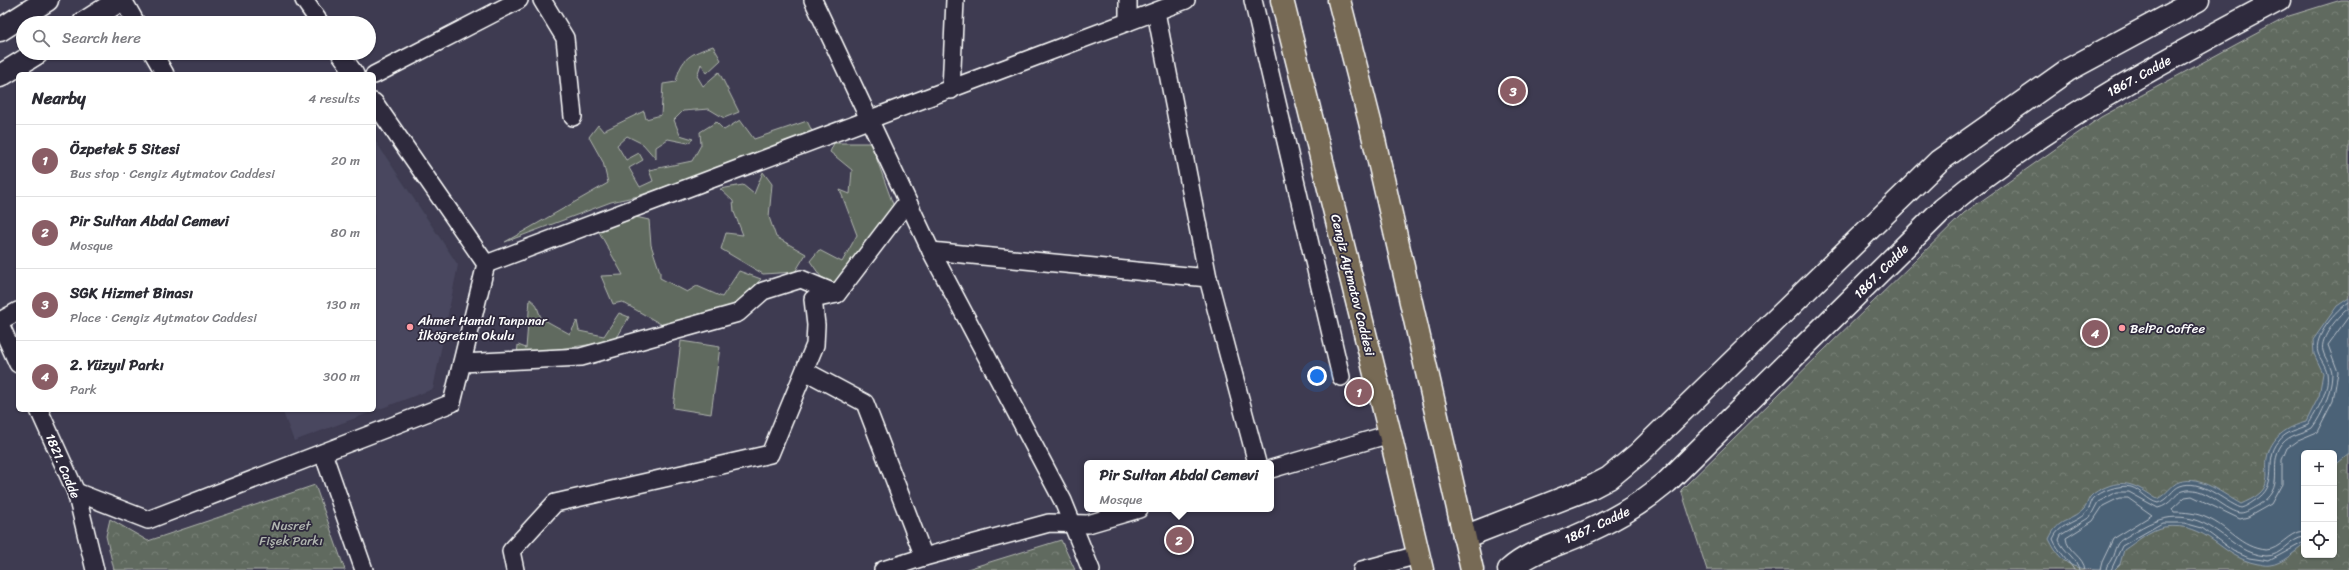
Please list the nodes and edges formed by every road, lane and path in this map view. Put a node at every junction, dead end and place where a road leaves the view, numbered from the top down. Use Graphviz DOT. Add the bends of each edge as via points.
graph roads {
  1 [pos="47,0"];
  2 [pos="120,0"];
  3 [pos="123,0"];
  4 [pos="304,0"];
  5 [pos="519,0"];
  6 [pos="542,0"];
  7 [pos="813,0"];
  8 [pos="955,0"];
  9 [pos="1128,0"];
  10 [pos="1186,0"];
  11 [pos="1253,0"];
  12 [pos="1282,0"];
  13 [pos="1339,0"];
  14 [pos="2198,0"];
  15 [pos="2279,0"];
  16 [pos="1156,12"];
  17 [pos="22,16"];
  18 [pos="95,16"];
  19 [pos="132,16"];
  20 [pos="315,16"];
  21 [pos="16,20"];
  22 [pos="1128,22"];
  23 [pos="0,30"];
  24 [pos="26,60"];
  25 [pos="157,60"];
  26 [pos="345,60"];
  27 [pos="164,72"];
  28 [pos="354,72"];
  29 [pos="376,74"];
  30 [pos="0,76"];
  31 [pos="951,90"];
  32 [pos="376,106"];
  33 [pos="573,116"];
  34 [pos="868,122"];
  35 [pos="907,202"];
  36 [pos="931,251"];
  37 [pos="486,264"];
  38 [pos="1208,278"];
  39 [pos="837,294"];
  40 [pos="16,311"];
  41 [pos="0,321"];
  42 [pos="0,324"];
  43 [pos="16,360"];
  44 [pos="462,363"];
  45 [pos="805,371"];
  46 [pos="1341,377"];
  47 [pos="40,412"];
  48 [pos="1390,434"];
  49 [pos="323,453"];
  50 [pos="1256,460"];
  51 [pos="1274,467"];
  52 [pos="76,492"];
  53 [pos="1129,512"];
  54 [pos="1072,524"];
  55 [pos="1464,537"];
  56 [pos="924,557"];
  57 [pos="1420,562"];
  58 [pos="95,570"];
  59 [pos="364,570"];
  60 [pos="515,570"];
  61 [pos="884,570"];
  62 [pos="1091,570"];
  63 [pos="1362,570"];
  64 [pos="1472,570"];
  65 [pos="1509,570"];
  1 -- 17 [label="street"];
  2 -- 18 [label="street"];
  3 -- 19 [label="street"];
  4 -- 20 [label="street"];
  5 -- 29 [label="street"];
  6 -- 33 [label="street" via="565,38"];
  7 -- 34 [label="street"];
  8 -- 31 [label="street"];
  9 -- 22 [label="street"];
  10 -- 16 [label="street"];
  11 -- 46 [label="street"];
  12 -- 48 [label="main road, Cengiz Aytmatov Caddesi"];
  13 -- 55 [label="main road" via="1370,122"];
  14 -- 55 [label="street" via="2068,70 1939,161 1639,453 1609,478 1590,488"];
  15 -- 65 [label="street, 1867. Cadde" via="2073,114 1967,189 1655,492 1614,520 1524,558"];
  16 -- 22 [label="street"];
  16 -- 38 [label="street"];
  21 -- 23 [label="street"];
  22 -- 31 [label="street"];
  24 -- 30 [label="street"];
  25 -- 27 [label="street"];
  26 -- 28 [label="street"];
  31 -- 34 [label="street"];
  32 -- 37 [label="street"];
  34 -- 35 [label="street"];
  34 -- 37 [label="street"];
  35 -- 36 [label="street"];
  35 -- 39 [label="street"];
  36 -- 38 [label="street"];
  36 -- 54 [label="street" via="1063,501"];
  37 -- 44 [label="street"];
  38 -- 50 [label="street"];
  39 -- 44 [label="street" via="802,279 763,291 738,313 581,357"];
  39 -- 45 [label="street" via="813,299 815,345"];
  40 -- 41 [label="street"];
  42 -- 43 [label="street"];
  44 -- 49 [label="street" via="452,403"];
  45 -- 56 [label="street" via="865,402"];
  45 -- 60 [label="street" via="770,454 555,503 511,551"];
  47 -- 52 [label="street, 1821. Cadde"];
  48 -- 51 [label="street"];
  48 -- 57 [label="main road, Cengiz Aytmatov Caddesi"];
  49 -- 52 [label="street" via="148,520"];
  49 -- 59 [label="street"];
  52 -- 58 [label="street, 1821. Cadde"];
  53 -- 54 [label="street" via="1088,524"];
  54 -- 56 [label="street" via="1048,523"];
  54 -- 62 [label="street"];
  55 -- 64 [label="main road"];
  56 -- 61 [label="street"];
  57 -- 63 [label="street"];
}
